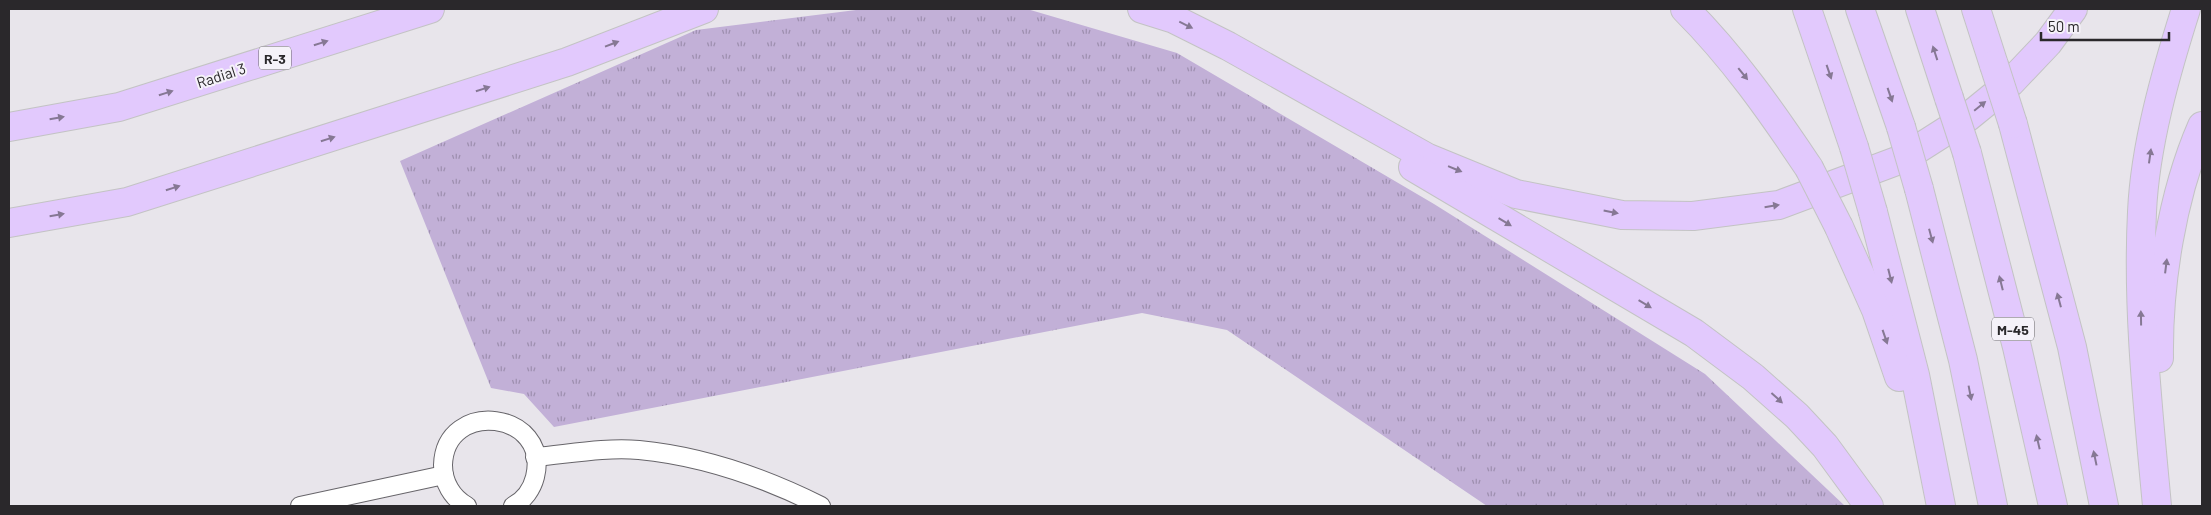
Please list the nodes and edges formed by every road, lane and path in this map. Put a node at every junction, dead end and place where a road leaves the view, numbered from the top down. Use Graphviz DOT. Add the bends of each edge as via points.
graph roads {
  1 [pos="430,9"];
  2 [pos="704,9"];
  3 [pos="1142,9"];
  4 [pos="1685,9"];
  5 [pos="1920,9"];
  6 [pos="1976,9"];
  7 [pos="2073,9"];
  8 [pos="2186,9"];
  9 [pos="1861,12"];
  10 [pos="1810,17"];
  11 [pos="1228,46"];
  12 [pos="2202,126"];
  13 [pos="9,127"];
  14 [pos="9,223"];
  15 [pos="536,457"];
  16 [pos="444,476"];
  17 [pos="300,506"];
  18 [pos="467,506"];
  19 [pos="515,506"];
  20 [pos="822,506"];
  21 [pos="1869,506"];
  22 [pos="1934,506"];
  23 [pos="1941,506"];
  24 [pos="1993,506"];
  25 [pos="2052,506"];
  26 [pos="2104,506"];
  27 [pos="2157,506"];
  28 [pos="2170,506"];
  13 -- 1 [label="highway, Radial 3 / R-3, one-way" via="119,107"];
  14 -- 2 [label="highway, one-way" via="127,202 567,62"];
  3 -- 11 [label="highway, one-way" via="1174,19"];
  4 -- 22 [label="highway, one-way, bridge" via="1712,36 1762,98 1809,168 1839,227 1876,310 1900,378"];
  25 -- 5 [label="highway, M-45, one-way, bridge" via="2017,347 1967,152"];
  26 -- 6 [label="highway, one-way, bridge" via="2072,347 2013,124"];
  11 -- 7 [label="highway, one-way" via="1428,158 1516,194 1622,215 1692,216 1779,205 1902,159 1968,116 2011,82 2048,43"];
  27 -- 8 [label="highway, one-way" via="2141,321 2142,210 2169,60"];
  9 -- 24 [label="highway, one-way, bridge" via="1919,189 1963,360"];
  10 -- 23 [label="highway, one-way, bridge" via="1873,212 1916,375"];
  11 -- 21 [label="highway, one-way" via="1308,105 1694,333 1753,377 1797,416 1825,446"];
  28 -- 12 [label="highway, one-way" via="2160,395 2159,341 2172,226 2190,154"];
  15 -- 16 [label="street" via="530,442 519,430 505,422 480,420 453,437 444,459"];
  15 -- 19 [label="street" via="533,484"];
  15 -- 20 [label="street" via="638,450 712,463 785,488"];
  16 -- 17 [label="street"];
  16 -- 18 [label="street" via="451,492"];
}
